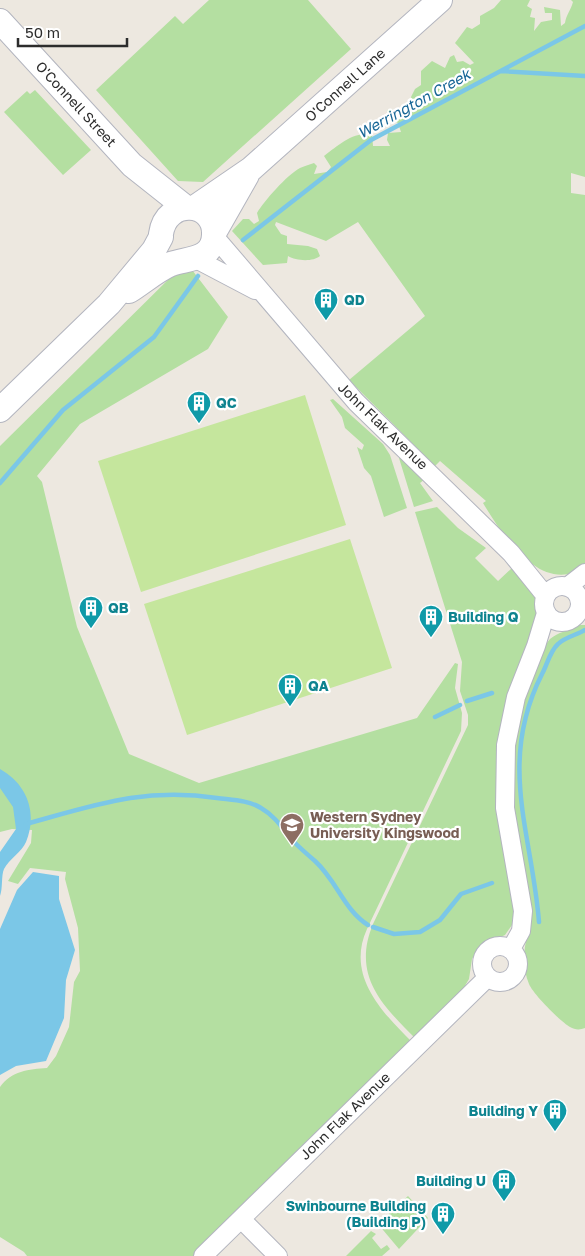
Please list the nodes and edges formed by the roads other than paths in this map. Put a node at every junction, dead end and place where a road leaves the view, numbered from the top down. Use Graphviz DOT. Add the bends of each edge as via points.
graph roads {
  1 [pos="440,0"];
  2 [pos="0,21"];
  3 [pos="132,165"];
  4 [pos="251,169"];
  5 [pos="189,208"];
  6 [pos="214,234"];
  7 [pos="161,236"];
  8 [pos="193,260"];
  9 [pos="262,294"];
  10 [pos="109,304"];
  11 [pos="0,410"];
  12 [pos="585,573"];
  13 [pos="566,591"];
  14 [pos="552,618"];
  15 [pos="511,949"];
  16 [pos="488,977"];
  17 [pos="241,1219"];
  18 [pos="203,1256"];
  19 [pos="278,1256"];
  1 -- 4 [label="street, O'Connell Lane"];
  2 -- 3 [label="street, O'Connell Street"];
  3 -- 5 [label="street, O'Connell Street"];
  3 -- 7 [label="street, O'Connell Street" via="156,208"];
  4 -- 5 [label="street, O'Connell Lane"];
  4 -- 6 [label="street, O'Connell Lane"];
  5 -- 6 [label="street, O'Connell Street" via="208,217"];
  5 -- 7 [label="street" via="171,213 165,219"];
  6 -- 8 [label="street" via="209,250"];
  6 -- 9 [label="street, John Flak Avenue"];
  7 -- 8 [label="street, O'Connell Street" via="168,252 182,260"];
  7 -- 10 [label="street" via="154,250"];
  8 -- 9 [label="street, John Flak Avenue"];
  8 -- 10 [label="street" via="170,264"];
  9 -- 13 [label="street, John Flak Avenue" via="356,402 511,553"];
  10 -- 11 [label="street"];
  12 -- 13 [label="street"];
  13 -- 14 [label="street" via="543,604"];
  13 -- 14 [label="street" via="580,605 577,614 571,620"];
  14 -- 15 [label="street" via="536,646 516,697 506,745 505,808 524,911 521,931"];
  15 -- 16 [label="street" via="497,946 485,954 482,968"];
  15 -- 16 [label="street" via="518,960 516,973 503,982"];
  16 -- 17 [label="street, John Flak Avenue"];
  17 -- 18 [label="street, John Flak Avenue"];
  17 -- 19 [label="street"];
}
